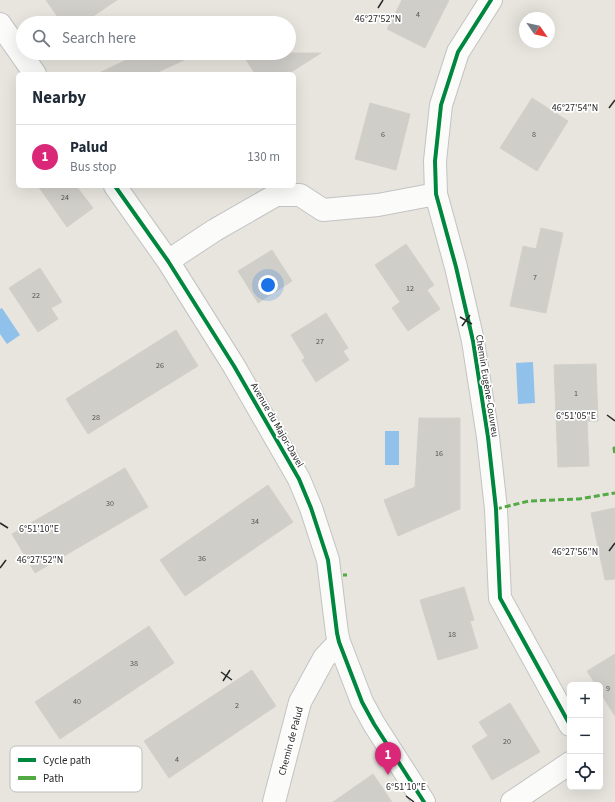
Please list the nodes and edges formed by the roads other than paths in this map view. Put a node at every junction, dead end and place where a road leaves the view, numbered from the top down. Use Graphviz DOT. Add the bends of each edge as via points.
graph roads {
  1 [pos="491,0"];
  2 [pos="0,24"];
  3 [pos="16,47"];
  4 [pos="25,60"];
  5 [pos="34,72"];
  6 [pos="116,188"];
  7 [pos="436,194"];
  8 [pos="168,261"];
  9 [pos="339,642"];
  10 [pos="567,720"];
  11 [pos="567,765"];
  12 [pos="274,802"];
  13 [pos="424,802"];
  14 [pos="512,802"];
  1 -- 7 [label="street, Chemin Eugène-Couvreu" via="458,52 441,105 435,161"];
  2 -- 3 [label="street"];
  4 -- 5 [label="street"];
  6 -- 8 [label="street, Avenue du Major-Davel"];
  7 -- 8 [label="street" via="378,205 322,210 300,195 276,195"];
  7 -- 10 [label="street, Chemin Eugène-Couvreu" via="473,340 496,509 500,598"];
  8 -- 9 [label="street, Avenue du Major-Davel" via="234,366 311,508 328,560"];
  9 -- 12 [label="street, Chemin de Palud" via="324,658 300,702"];
  9 -- 13 [label="street, Avenue du Major-Davel" via="362,702"];
  11 -- 14 [label="street"];
}
